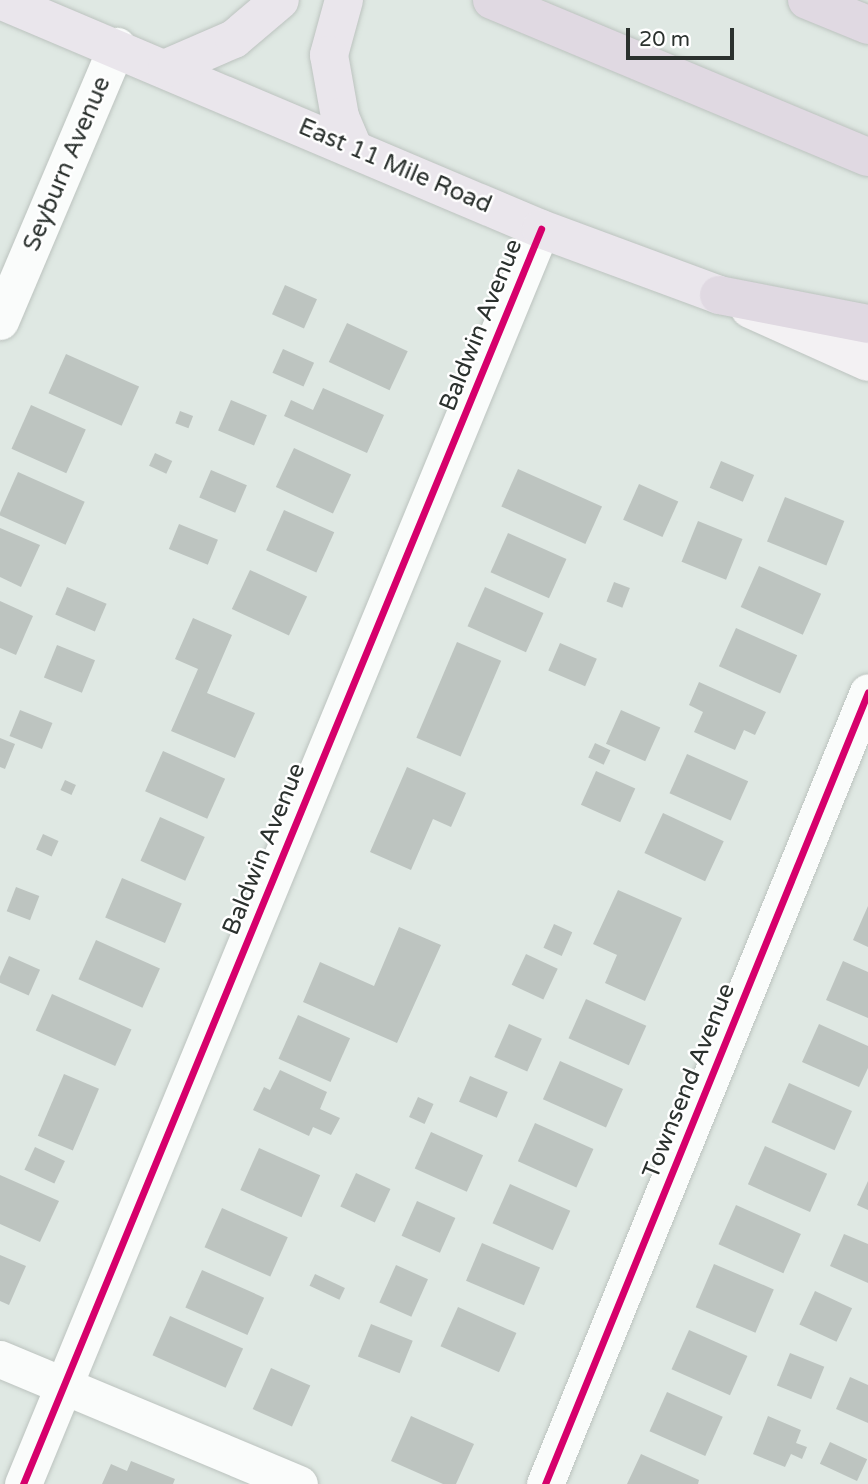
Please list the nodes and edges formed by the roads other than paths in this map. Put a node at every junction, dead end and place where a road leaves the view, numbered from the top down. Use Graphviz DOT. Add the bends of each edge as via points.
graph roads {
  1 [pos="0,0"];
  2 [pos="280,0"];
  3 [pos="344,0"];
  4 [pos="492,0"];
  5 [pos="807,0"];
  6 [pos="868,25"];
  7 [pos="117,46"];
  8 [pos="167,68"];
  9 [pos="353,148"];
  10 [pos="868,157"];
  11 [pos="541,229"];
  12 [pos="719,295"];
  13 [pos="0,321"];
  14 [pos="868,324"];
  15 [pos="868,362"];
  16 [pos="868,692"];
  17 [pos="0,1359"];
  18 [pos="64,1386"];
  19 [pos="23,1484"];
  20 [pos="299,1484"];
  21 [pos="545,1484"];
  1 -- 7 [label="main road, East 11 Mile Road"];
  2 -- 8 [label="main road" via="234,39"];
  3 -- 9 [label="main road" via="329,55 334,90"];
  4 -- 10 [label="highway"];
  5 -- 6 [label="highway"];
  7 -- 8 [label="main road, East 11 Mile Road"];
  7 -- 13 [label="street, Seyburn Avenue"];
  8 -- 9 [label="main road, East 11 Mile Road"];
  9 -- 11 [label="main road, East 11 Mile Road"];
  11 -- 12 [label="main road, East 11 Mile Road"];
  11 -- 18 [label="street, Baldwin Avenue"];
  12 -- 14 [label="highway"];
  12 -- 15 [label="main road, East 11 Mile Road"];
  16 -- 21 [label="street, Townsend Avenue"];
  17 -- 18 [label="street"];
  18 -- 19 [label="street, Baldwin Avenue"];
  18 -- 20 [label="street"];
}
